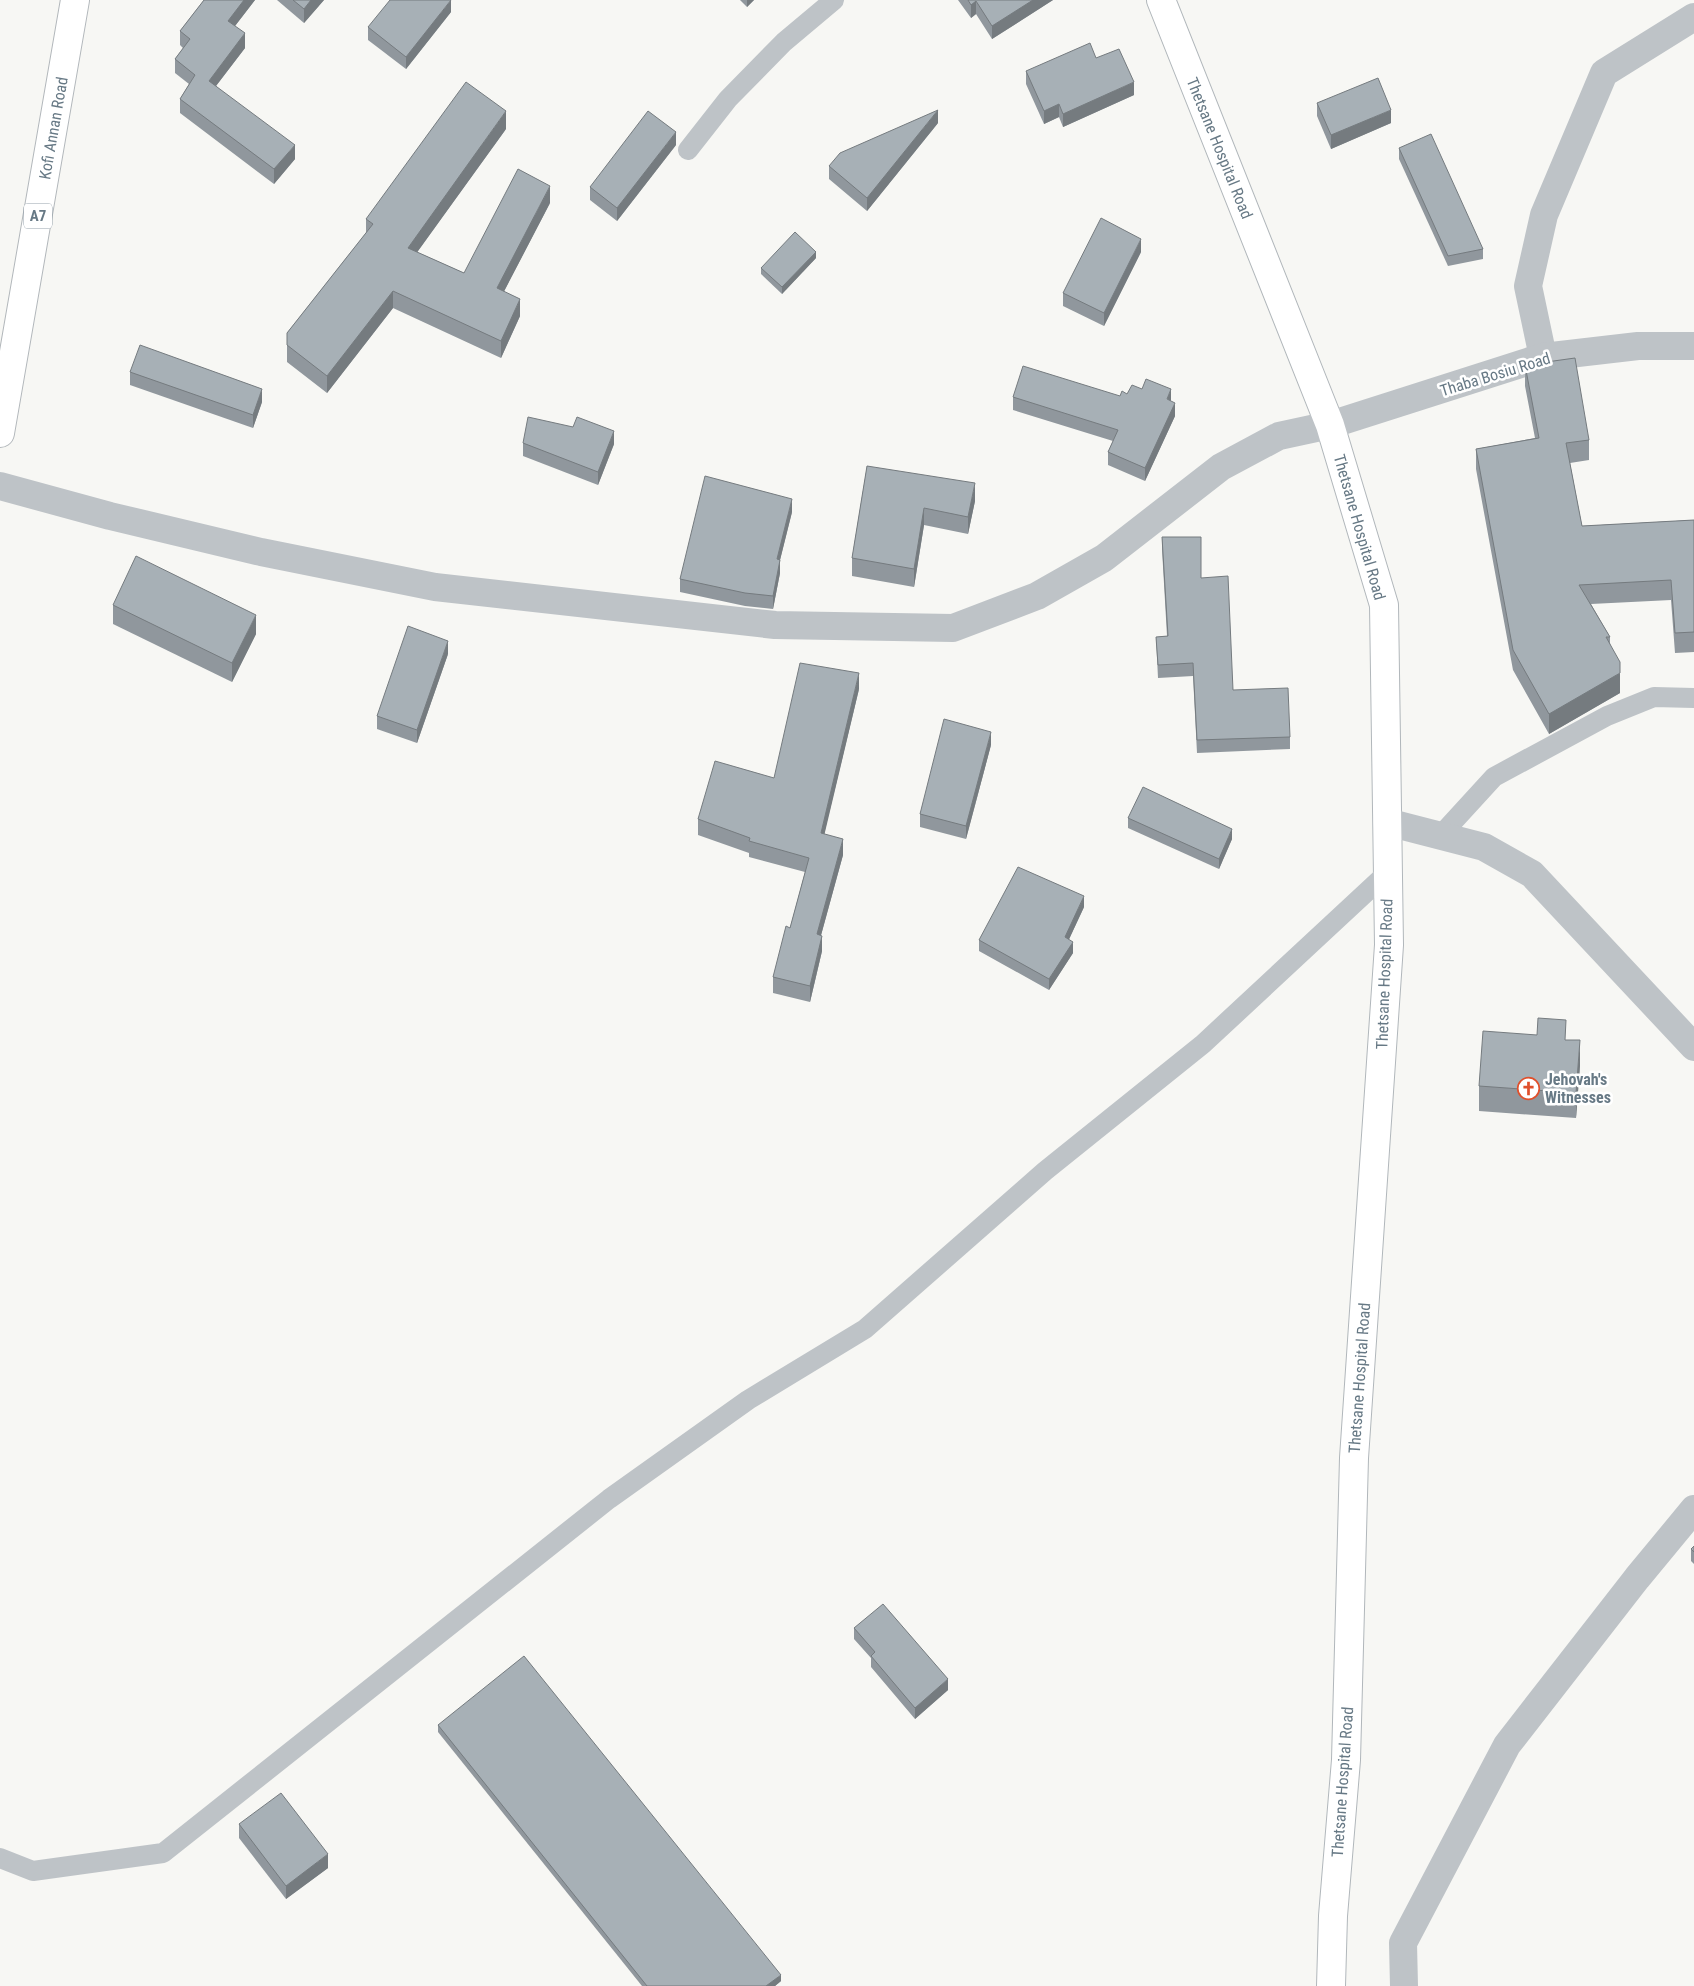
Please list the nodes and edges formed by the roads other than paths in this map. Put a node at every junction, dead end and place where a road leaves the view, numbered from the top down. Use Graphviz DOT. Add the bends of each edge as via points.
graph roads {
  1 [pos="75,0"];
  2 [pos="834,0"];
  3 [pos="1162,0"];
  4 [pos="1694,17"];
  5 [pos="688,150"];
  6 [pos="1694,346"];
  7 [pos="1543,357"];
  8 [pos="1330,425"];
  9 [pos="0,433"];
  10 [pos="0,486"];
  11 [pos="1694,698"];
  12 [pos="1387,822"];
  13 [pos="1440,836"];
  14 [pos="1388,872"];
  15 [pos="1694,1047"];
  16 [pos="1694,1509"];
  17 [pos="0,1858"];
  18 [pos="1331,1986"];
  19 [pos="1404,1986"];
  1 -- 9 [label="main road, Kofi Annan Road / A7"];
  2 -- 5 [label="lane" via="784,42 728,99"];
  3 -- 8 [label="main road, Thetsane Hospital Road"];
  4 -- 7 [label="street" via="1604,73 1544,215 1528,286"];
  6 -- 7 [label="street, Thaba Bosiu Road" via="1638,346"];
  7 -- 8 [label="street, Thaba Bosiu Road"];
  8 -- 10 [label="street, Thaba Bosiu Road" via="1279,436 1221,468 1104,558 1038,596 954,628 776,625 435,587 262,552"];
  8 -- 12 [label="main road, Thetsane Hospital Road" via="1384,605"];
  11 -- 13 [label="lane" via="1654,697 1608,716 1494,777"];
  12 -- 13 [label="street"];
  12 -- 14 [label="main road, Thetsane Hospital Road"];
  13 -- 15 [label="street" via="1484,847 1532,874"];
  14 -- 17 [label="lane" via="1203,1044 1044,1171 865,1329 748,1400 609,1499 163,1853 33,1871"];
  14 -- 18 [label="main road, Thetsane Hospital Road" via="1389,944 1354,1458 1346,1760 1333,1916"];
  16 -- 19 [label="street" via="1507,1745 1402,1943"];
}
